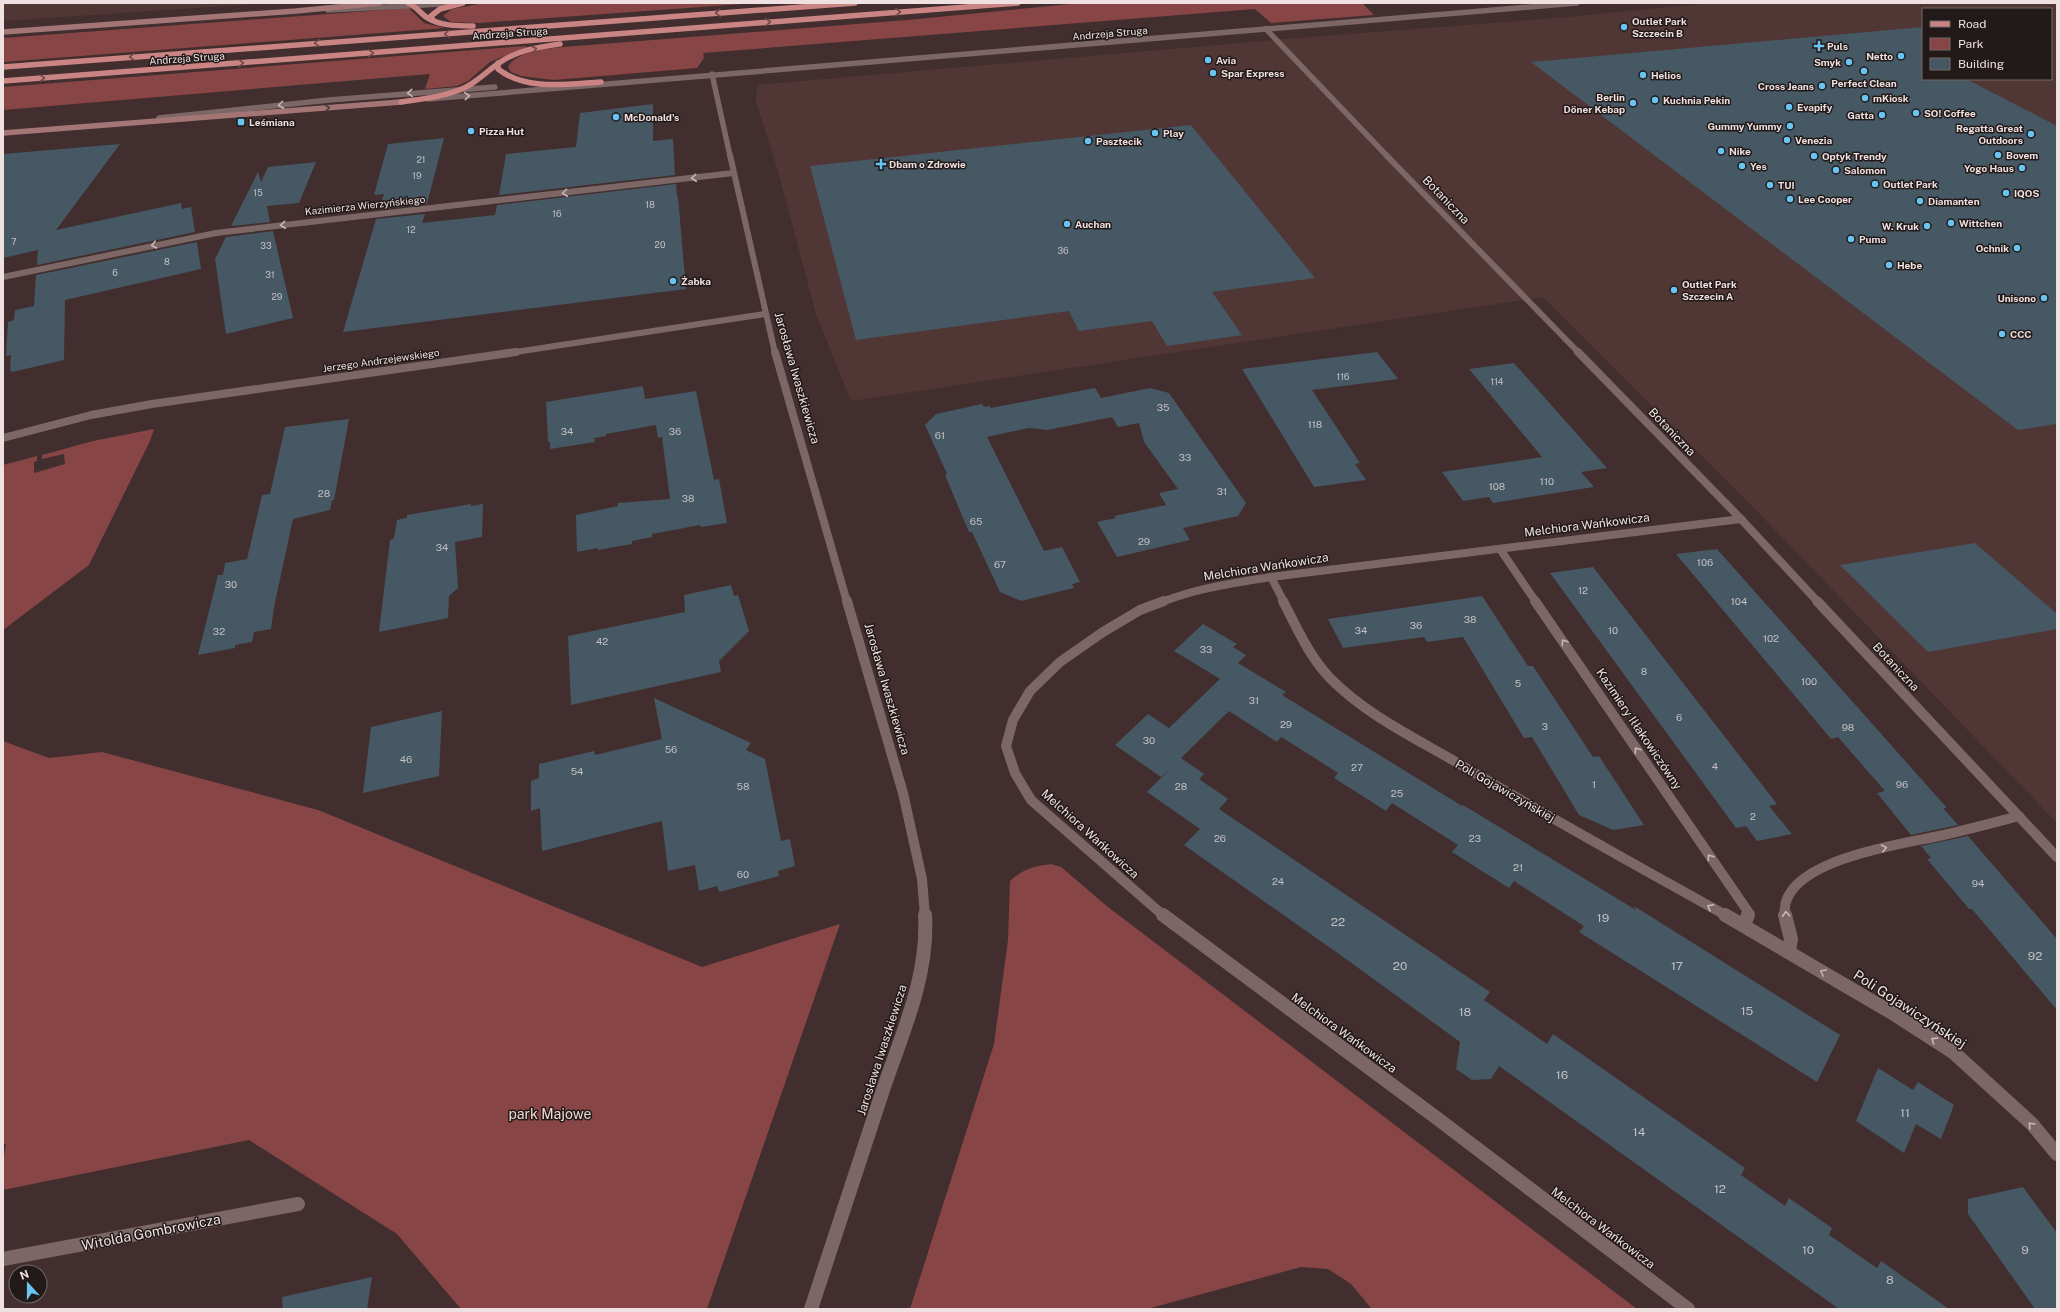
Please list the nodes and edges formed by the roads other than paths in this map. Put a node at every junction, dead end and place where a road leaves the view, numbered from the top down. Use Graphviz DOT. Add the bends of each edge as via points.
graph roads {
  1 [pos="380,3"];
  2 [pos="408,3"];
  3 [pos="462,3"];
  4 [pos="855,3"];
  5 [pos="1018,3"];
  6 [pos="1578,3"];
  7 [pos="416,6"];
  8 [pos="296,11"];
  9 [pos="695,15"];
  10 [pos="433,20"];
  11 [pos="729,25"];
  12 [pos="1266,29"];
  13 [pos="3,32"];
  14 [pos="498,63"];
  15 [pos="3,67"];
  16 [pos="712,74"];
  17 [pos="645,80"];
  18 [pos="3,81"];
  19 [pos="601,82"];
  20 [pos="463,89"];
  21 [pos="400,102"];
  22 [pos="109,124"];
  23 [pos="3,133"];
  24 [pos="733,174"];
  25 [pos="3,277"];
  26 [pos="765,314"];
  27 [pos="3,438"];
  28 [pos="1741,519"];
  29 [pos="1500,549"];
  30 [pos="1271,577"];
  31 [pos="2020,816"];
  32 [pos="2057,857"];
  33 [pos="1744,925"];
  34 [pos="1789,952"];
  35 [pos="2057,1154"];
  36 [pos="298,1204"];
  37 [pos="3,1259"];
  38 [pos="811,1309"];
  39 [pos="1688,1309"];
  1 -- 8 [label="street"];
  2 -- 7 [label="main road"];
  3 -- 7 [label="street"];
  3 -- 10 [label="main road" via="438,10 432,14"];
  4 -- 9 [label="main road, Andrzeja Struga, one-way"];
  11 -- 5 [label="main road, Andrzeja Struga, one-way"];
  6 -- 12 [label="street, Andrzeja Struga"];
  7 -- 8 [label="street"];
  7 -- 10 [label="main road"];
  8 -- 13 [label="street"];
  9 -- 10 [label="main road" via="484,26 451,25"];
  9 -- 15 [label="main road, Andrzeja Struga, one-way"];
  14 -- 11 [label="main road, one-way" via="524,52 566,43"];
  18 -- 11 [label="main road, Andrzeja Struga, one-way"];
  12 -- 16 [label="street, Andrzeja Struga"];
  12 -- 28 [label="street, Botaniczna"];
  14 -- 19 [label="main road" via="498,69 504,74 525,82"];
  14 -- 20 [label="main road"];
  16 -- 17 [label="street, Andrzeja Struga"];
  16 -- 24 [label="street, Jarosława Iwaszkiewicza"];
  17 -- 19 [label="street, Andrzeja Struga"];
  21 -- 17 [label="street, Andrzeja Struga, one-way"];
  19 -- 20 [label="street, Andrzeja Struga"];
  20 -- 21 [label="main road"];
  20 -- 22 [label="street, Andrzeja Struga, one-way" via="321,100"];
  22 -- 21 [label="street, Andrzeja Struga, one-way"];
  22 -- 23 [label="street, Andrzeja Struga"];
  24 -- 25 [label="street, Kazimierza Wierzyńskiego, one-way" via="216,233"];
  24 -- 26 [label="street, Jarosława Iwaszkiewicza"];
  26 -- 27 [label="street, Jerzego Andrzejewskiego" via="650,333 152,404 91,415"];
  26 -- 38 [label="street, Jarosława Iwaszkiewicza" via="903,793 922,879 924,920 923,951 917,987"];
  28 -- 29 [label="street, Melchiora Wańkowicza"];
  28 -- 31 [label="street, Botaniczna"];
  29 -- 30 [label="street, Melchiora Wańkowicza"];
  33 -- 29 [label="street, Kazimiery Iłłakowiczówny, one-way" via="1748,914"];
  33 -- 30 [label="street, Poli Gojawiczyńskiej, one-way" via="1536,810 1355,700 1330,678 1311,655"];
  30 -- 39 [label="street, Melchiora Wańkowicza" via="1224,584 1178,595 1140,610 1060,662 1030,691 1013,720 1006,746 1015,773 1031,800 1174,924 1438,1119"];
  31 -- 32 [label="street, Botaniczna"];
  34 -- 31 [label="street, one-way" via="1792,939 1784,915 1787,897 1795,884 1812,872 1869,851"];
  33 -- 34 [label="street, Poli Gojawiczyńskiej"];
  35 -- 34 [label="street, Poli Gojawiczyńskiej, one-way" via="2026,1119 1953,1052"];
  36 -- 37 [label="street, Witolda Gombrowicza"];
}
